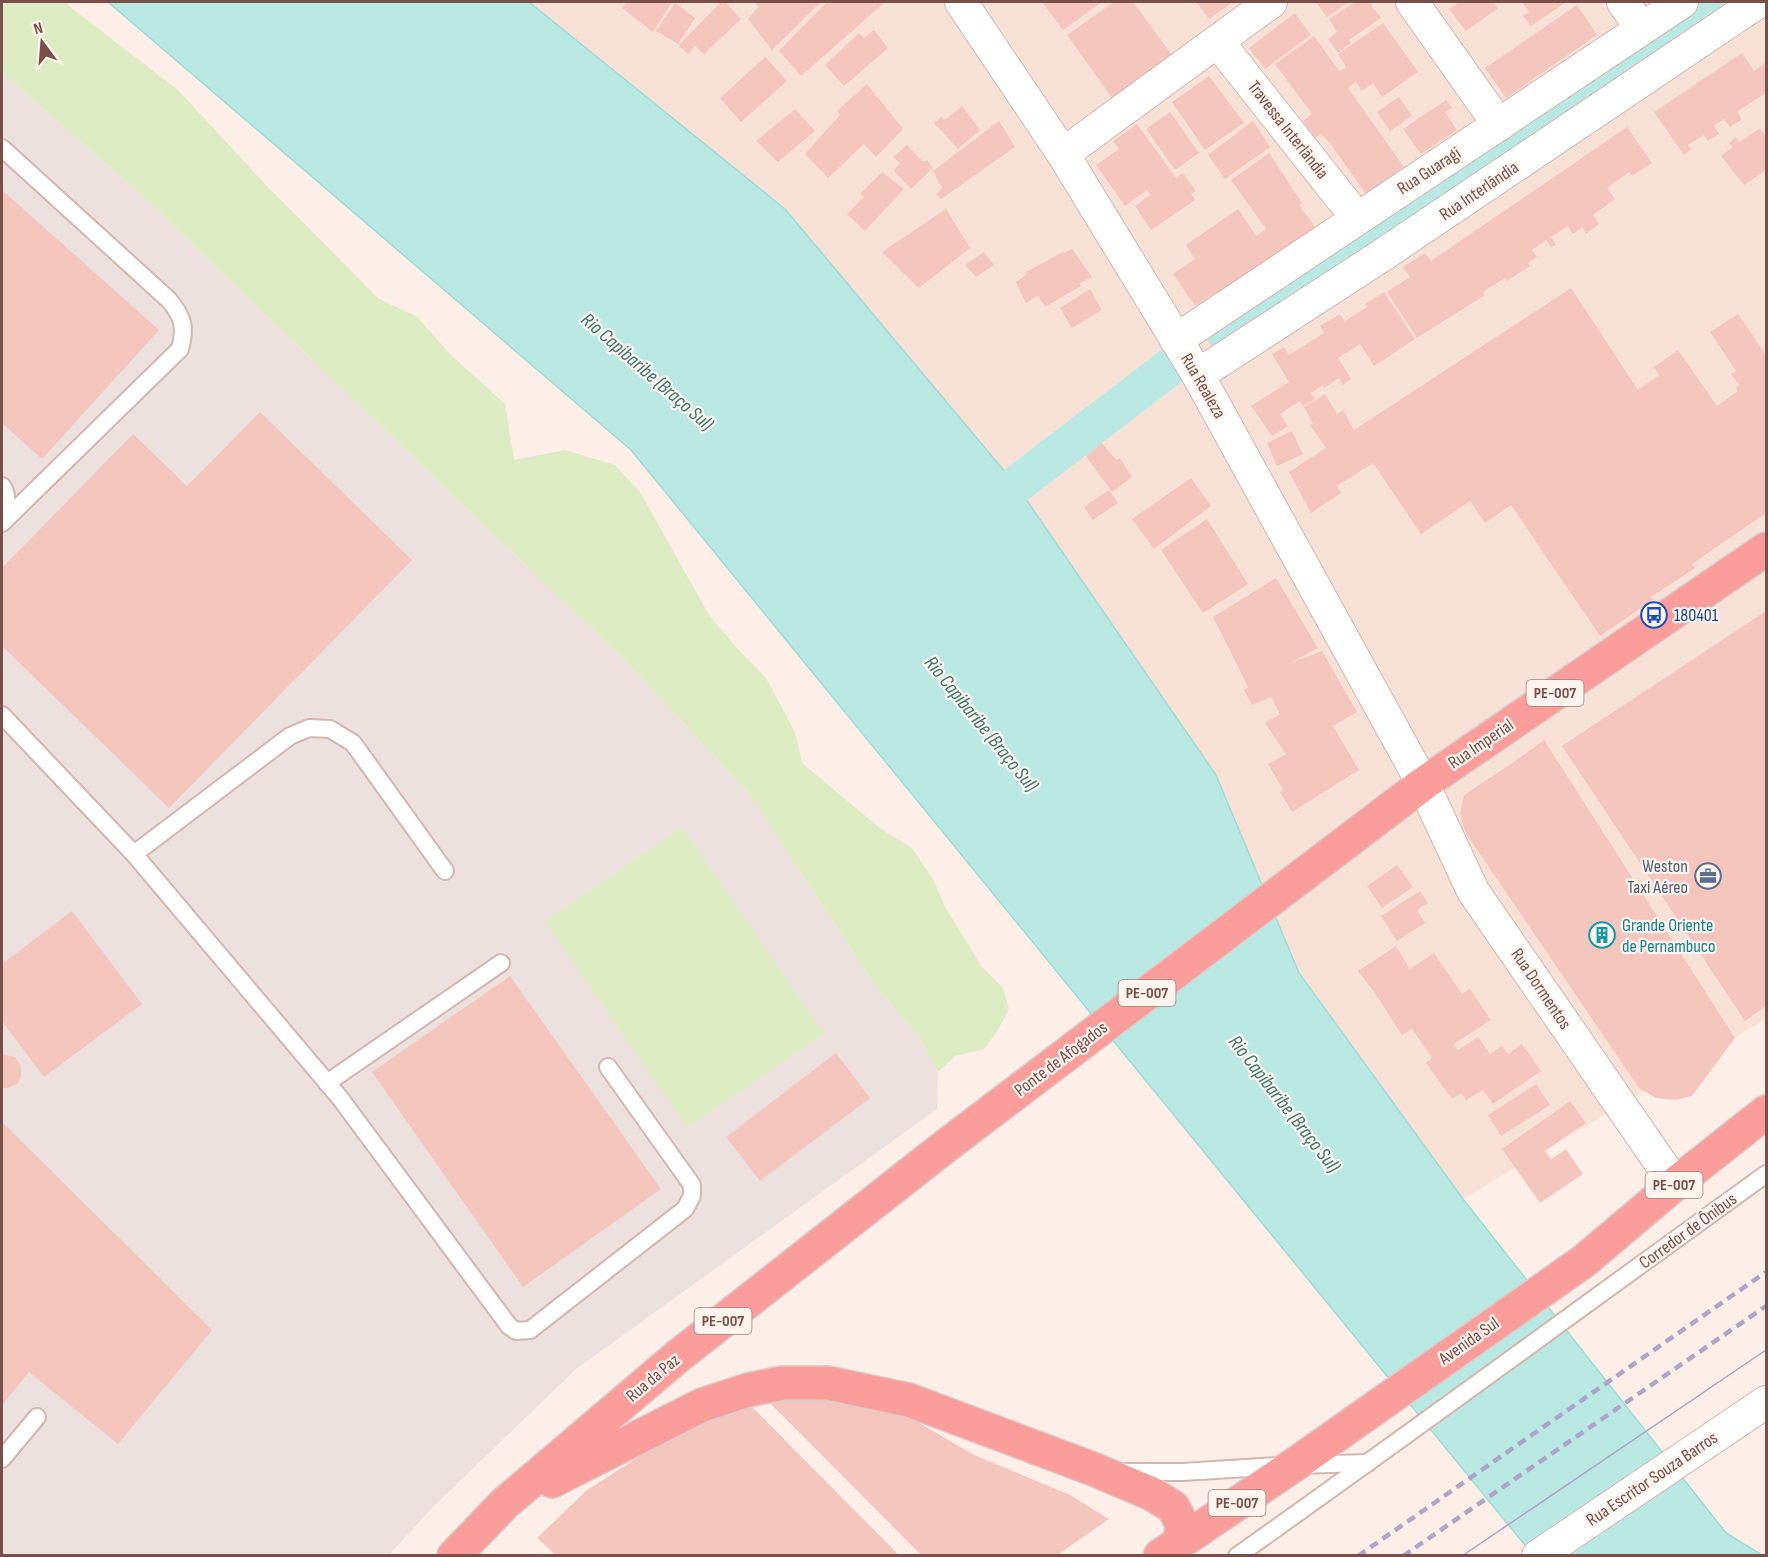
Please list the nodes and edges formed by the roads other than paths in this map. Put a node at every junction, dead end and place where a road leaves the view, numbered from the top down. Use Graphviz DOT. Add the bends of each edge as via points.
graph roads {
  1 [pos="961,2"];
  2 [pos="1271,2"];
  3 [pos="1412,2"];
  4 [pos="1623,2"];
  5 [pos="1682,2"];
  6 [pos="1758,2"];
  7 [pos="1641,28"];
  8 [pos="1218,42"];
  9 [pos="1499,125"];
  10 [pos="2,148"];
  11 [pos="1063,154"];
  12 [pos="1358,218"];
  13 [pos="1176,340"];
  14 [pos="1198,375"];
  15 [pos="2,486"];
  16 [pos="2,521"];
  17 [pos="1767,549"];
  18 [pos="2,715"];
  19 [pos="1423,784"];
  20 [pos="1346,842"];
  21 [pos="134,854"];
  22 [pos="446,871"];
  23 [pos="501,963"];
  24 [pos="608,1067"];
  25 [pos="327,1083"];
  26 [pos="1767,1113"];
  27 [pos="947,1145"];
  28 [pos="1767,1174"];
  29 [pos="1675,1184"];
  30 [pos="1767,1402"];
  31 [pos="37,1417"];
  32 [pos="2,1459"];
  33 [pos="1370,1462"];
  34 [pos="1294,1465"];
  35 [pos="1093,1468"];
  36 [pos="504,1504"];
  37 [pos="1170,1549"];
  38 [pos="454,1556"];
  39 [pos="1237,1556"];
  40 [pos="1538,1556"];
  1 -- 11 [label="street, Rua Realeza"];
  2 -- 8 [label="street"];
  3 -- 9 [label="street"];
  4 -- 7 [label="street"];
  5 -- 7 [label="street, Rua Guaragi"];
  6 -- 14 [label="street, Rua Interlândia"];
  7 -- 9 [label="street, Rua Guaragi"];
  8 -- 11 [label="street"];
  8 -- 12 [label="street, Travessa Interlândia"];
  9 -- 12 [label="street, Rua Guaragi"];
  10 -- 16 [label="lane" via="169,300 180,314 184,335 180,349"];
  11 -- 13 [label="street, Rua Realeza"];
  12 -- 13 [label="street, Rua Guaragi"];
  13 -- 14 [label="street, Rua Realeza"];
  14 -- 19 [label="street, Rua Realeza"];
  15 -- 16 [label="lane" via="6,501"];
  17 -- 19 [label="highway, Rua Imperial / PE-007"];
  18 -- 21 [label="lane"];
  19 -- 20 [label="highway, Rua Imperial / PE-007"];
  19 -- 29 [label="street, Rua Dormentos" via="1473,891"];
  20 -- 27 [label="highway, Ponte de Afogados / PE-007"];
  21 -- 22 [label="lane" via="290,736 309,728 330,729 353,743"];
  21 -- 25 [label="lane"];
  23 -- 25 [label="lane"];
  24 -- 25 [label="lane" via="692,1185 693,1196 685,1209 530,1330 516,1331"];
  26 -- 29 [label="highway, Avenida Sul / PE-007"];
  27 -- 36 [label="highway, Rua da Paz / PE-007" via="677,1357"];
  28 -- 33 [label="lane, Corredor de Ônibus"];
  29 -- 34 [label="highway, Avenida Sul / PE-007" via="1584,1261"];
  30 -- 40 [label="street, Rua Escritor Souza Barros"];
  31 -- 32 [label="lane"];
  33 -- 34 [label="lane"];
  33 -- 39 [label="lane"];
  34 -- 35 [label="lane" via="1183,1472"];
  34 -- 37 [label="highway, Avenida Sul / PE-007"];
  35 -- 36 [label="highway" via="909,1400 828,1383 782,1383 702,1406"];
  35 -- 37 [label="highway" via="1173,1507 1182,1524"];
  36 -- 38 [label="highway, Rua da Paz / PE-007"];
}
